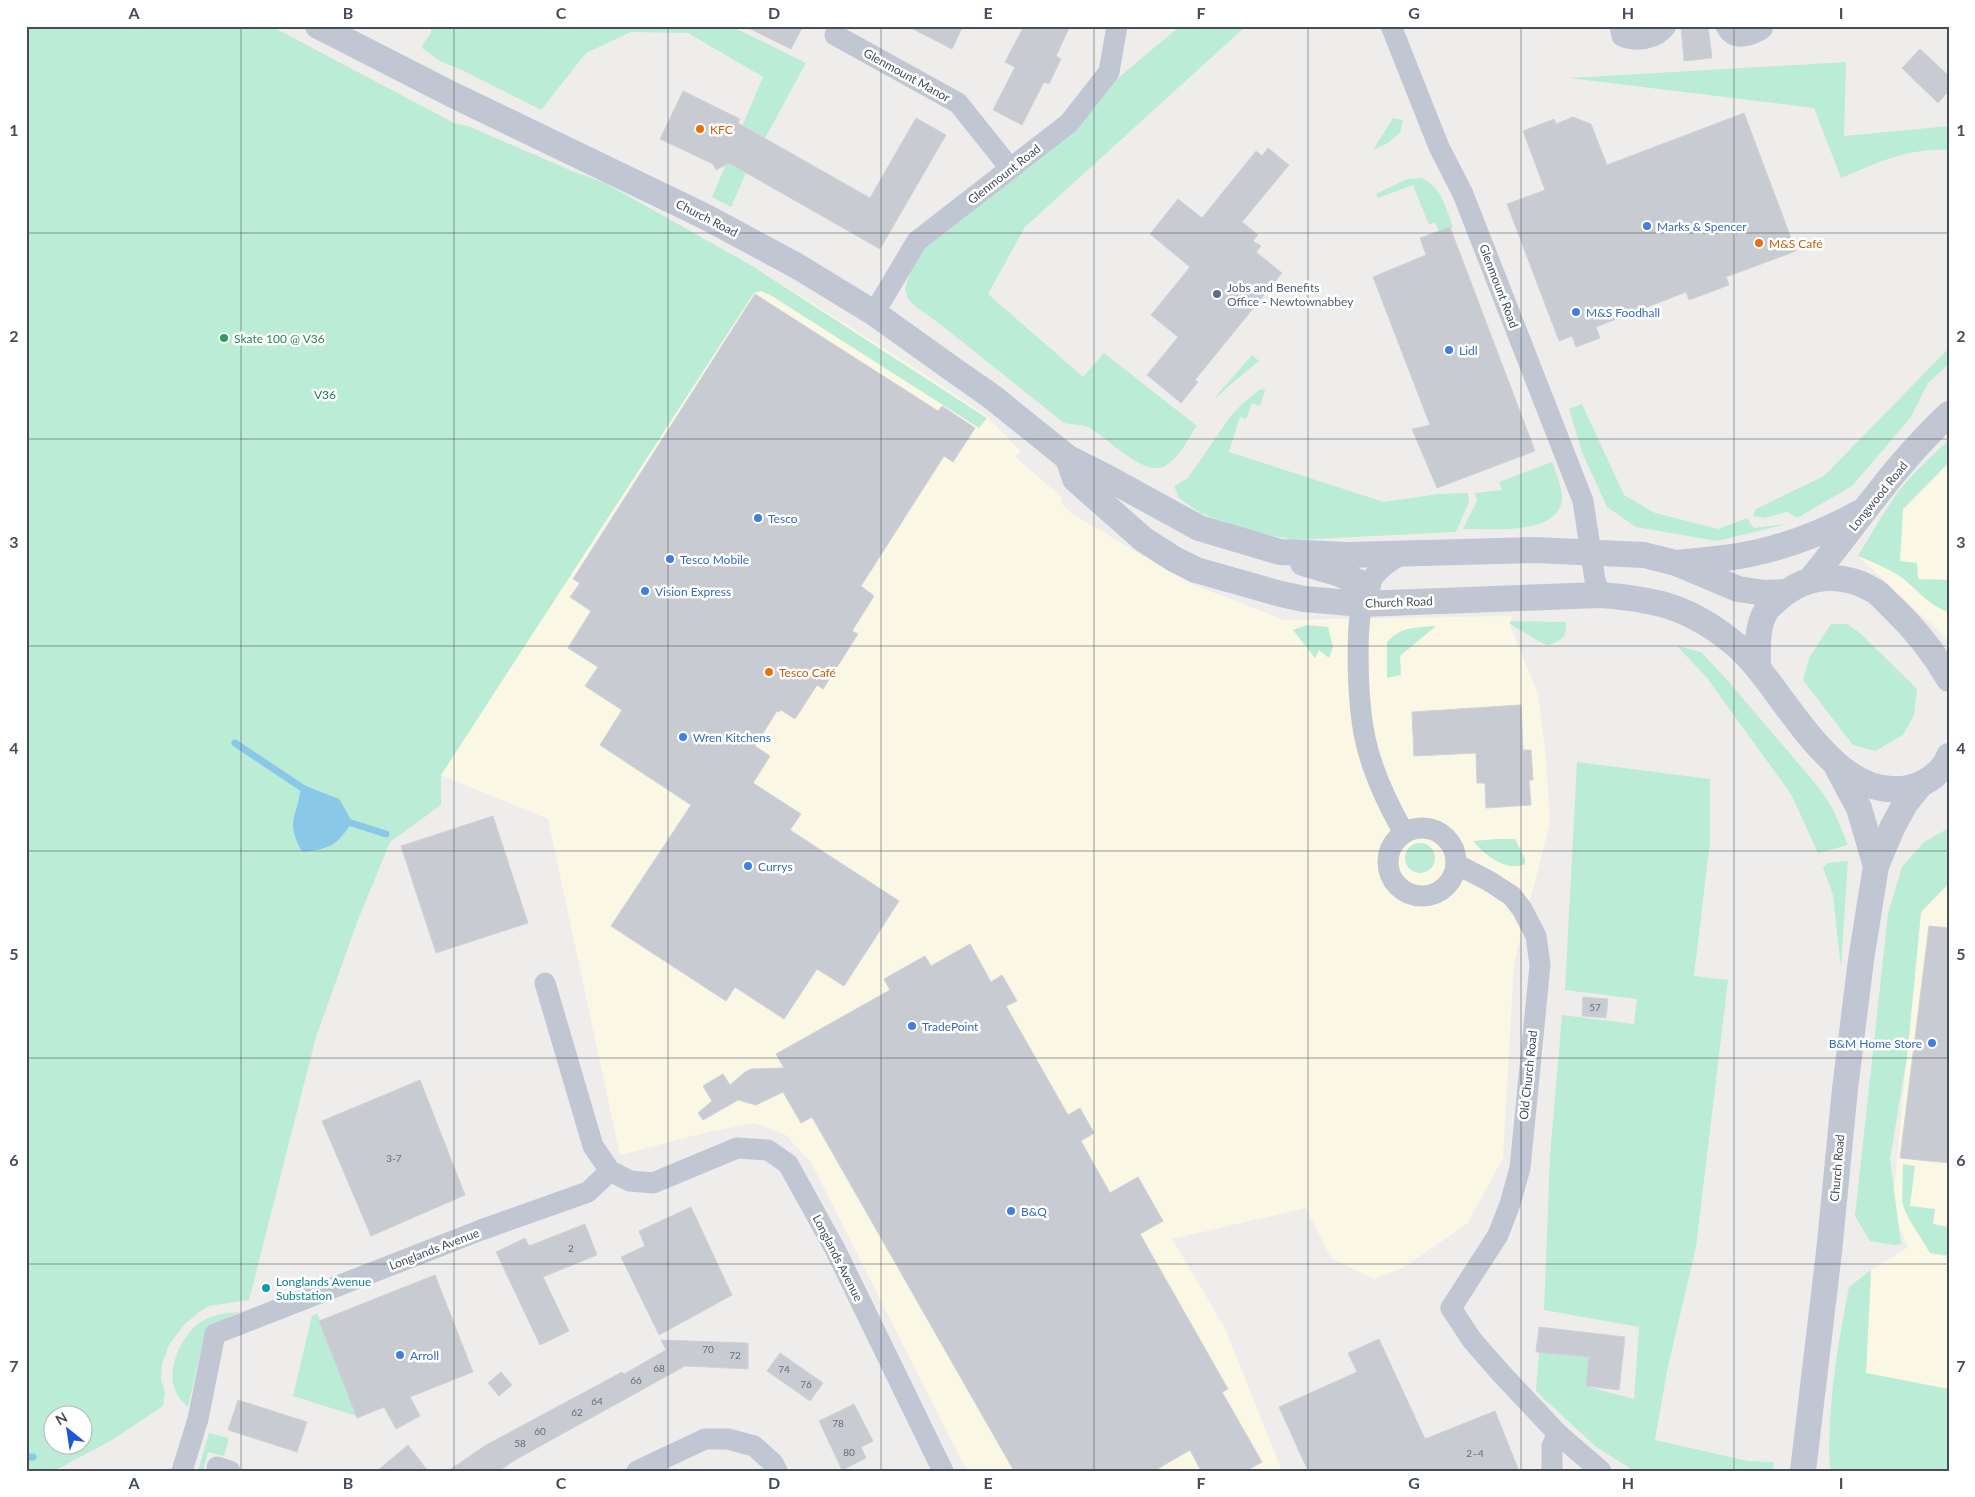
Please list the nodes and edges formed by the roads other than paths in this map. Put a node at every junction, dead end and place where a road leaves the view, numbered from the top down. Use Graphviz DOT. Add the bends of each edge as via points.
graph roads {
  1 [pos="318,26"];
  2 [pos="1117,26"];
  3 [pos="1391,26"];
  4 [pos="1620,26"];
  5 [pos="1666,26"];
  6 [pos="1726,26"];
  7 [pos="1763,26"];
  8 [pos="835,35"];
  9 [pos="1010,168"];
  10 [pos="874,313"];
  11 [pos="1949,414"];
  12 [pos="1068,458"];
  13 [pos="1864,510"];
  14 [pos="1590,551"];
  15 [pos="1280,552"];
  16 [pos="1407,553"];
  17 [pos="1676,563"];
  18 [pos="1811,579"];
  19 [pos="1785,592"];
  20 [pos="1365,595"];
  21 [pos="1600,595"];
  22 [pos="1758,668"];
  23 [pos="1949,678"];
  24 [pos="1835,763"];
  25 [pos="1938,774"];
  26 [pos="1404,833"];
  27 [pos="1456,864"];
  28 [pos="1876,866"];
  29 [pos="545,983"];
  30 [pos="610,1171"];
  31 [pos="1558,1434"];
  32 [pos="182,1471"];
  33 [pos="636,1471"];
  34 [pos="776,1471"];
  35 [pos="943,1471"];
  36 [pos="1552,1471"];
  37 [pos="1601,1471"];
  38 [pos="1803,1471"];
  1 -- 10 [label="street, Church Road" via="714,221"];
  2 -- 9 [label="street, Glenmount Road" via="1109,72 1069,123"];
  3 -- 14 [label="street, Glenmount Road" via="1440,147 1463,194 1583,501"];
  4 -- 5 [label="street" via="1622,36 1630,39 1652,37"];
  6 -- 7 [label="street" via="1728,31 1739,37 1752,35"];
  8 -- 9 [label="street, Glenmount Manor" via="958,103"];
  9 -- 10 [label="street, Glenmount Road" via="918,241"];
  10 -- 12 [label="street, Church Road" via="991,396"];
  11 -- 13 [label="street, Longwood Road"];
  12 -- 15 [label="street, Church Road" via="1199,528"];
  12 -- 20 [label="street, Church Road" via="1074,479 1143,539 1196,570 1304,599"];
  13 -- 17 [label="street" via="1830,529 1770,550"];
  13 -- 18 [label="street, Longwood Road"];
  14 -- 16 [label="street, Church Road"];
  14 -- 17 [label="street, Church Road" via="1644,555"];
  14 -- 21 [label="street, Glenmount Road" via="1594,580"];
  15 -- 16 [label="street, Church Road"];
  15 -- 20 [label="street" via="1336,573"];
  16 -- 20 [label="street" via="1383,566"];
  17 -- 19 [label="street, Church Road" via="1738,589"];
  18 -- 19 [label="street"];
  18 -- 23 [label="street" via="1845,578 1876,592 1914,628"];
  19 -- 22 [label="street" via="1766,610 1760,625"];
  20 -- 21 [label="street, Church Road"];
  20 -- 26 [label="street" via="1358,664 1365,739 1377,779"];
  21 -- 22 [label="street, Church Road" via="1638,598 1700,619 1736,645"];
  22 -- 24 [label="street, Church Road" via="1812,740"];
  24 -- 25 [label="street" via="1863,782 1889,789 1903,789"];
  24 -- 28 [label="street, Church Road" via="1859,808"];
  25 -- 28 [label="street, Church Road" via="1900,812"];
  26 -- 27 [label="street" via="1424,827 1444,835 1456,853"];
  26 -- 27 [label="street" via="1393,845 1388,860 1393,879 1408,893 1428,895 1438,892 1454,875"];
  27 -- 31 [label="street, Old Church Road" via="1512,896 1536,936 1540,965 1520,1168 1498,1235 1451,1308 1472,1340"];
  28 -- 38 [label="street, Church Road" via="1845,1089 1830,1252"];
  29 -- 30 [label="street, Longlands Avenue" via="592,1146"];
  30 -- 32 [label="street, Longlands Avenue" via="588,1192 481,1230 215,1334 198,1418"];
  30 -- 35 [label="street, Longlands Avenue" via="630,1181 653,1183 738,1148 768,1150 788,1164 835,1249"];
  31 -- 36 [label="street" via="1552,1446"];
  31 -- 37 [label="street"];
  33 -- 34 [label="street" via="705,1439 728,1439 754,1446 773,1463"];
}
